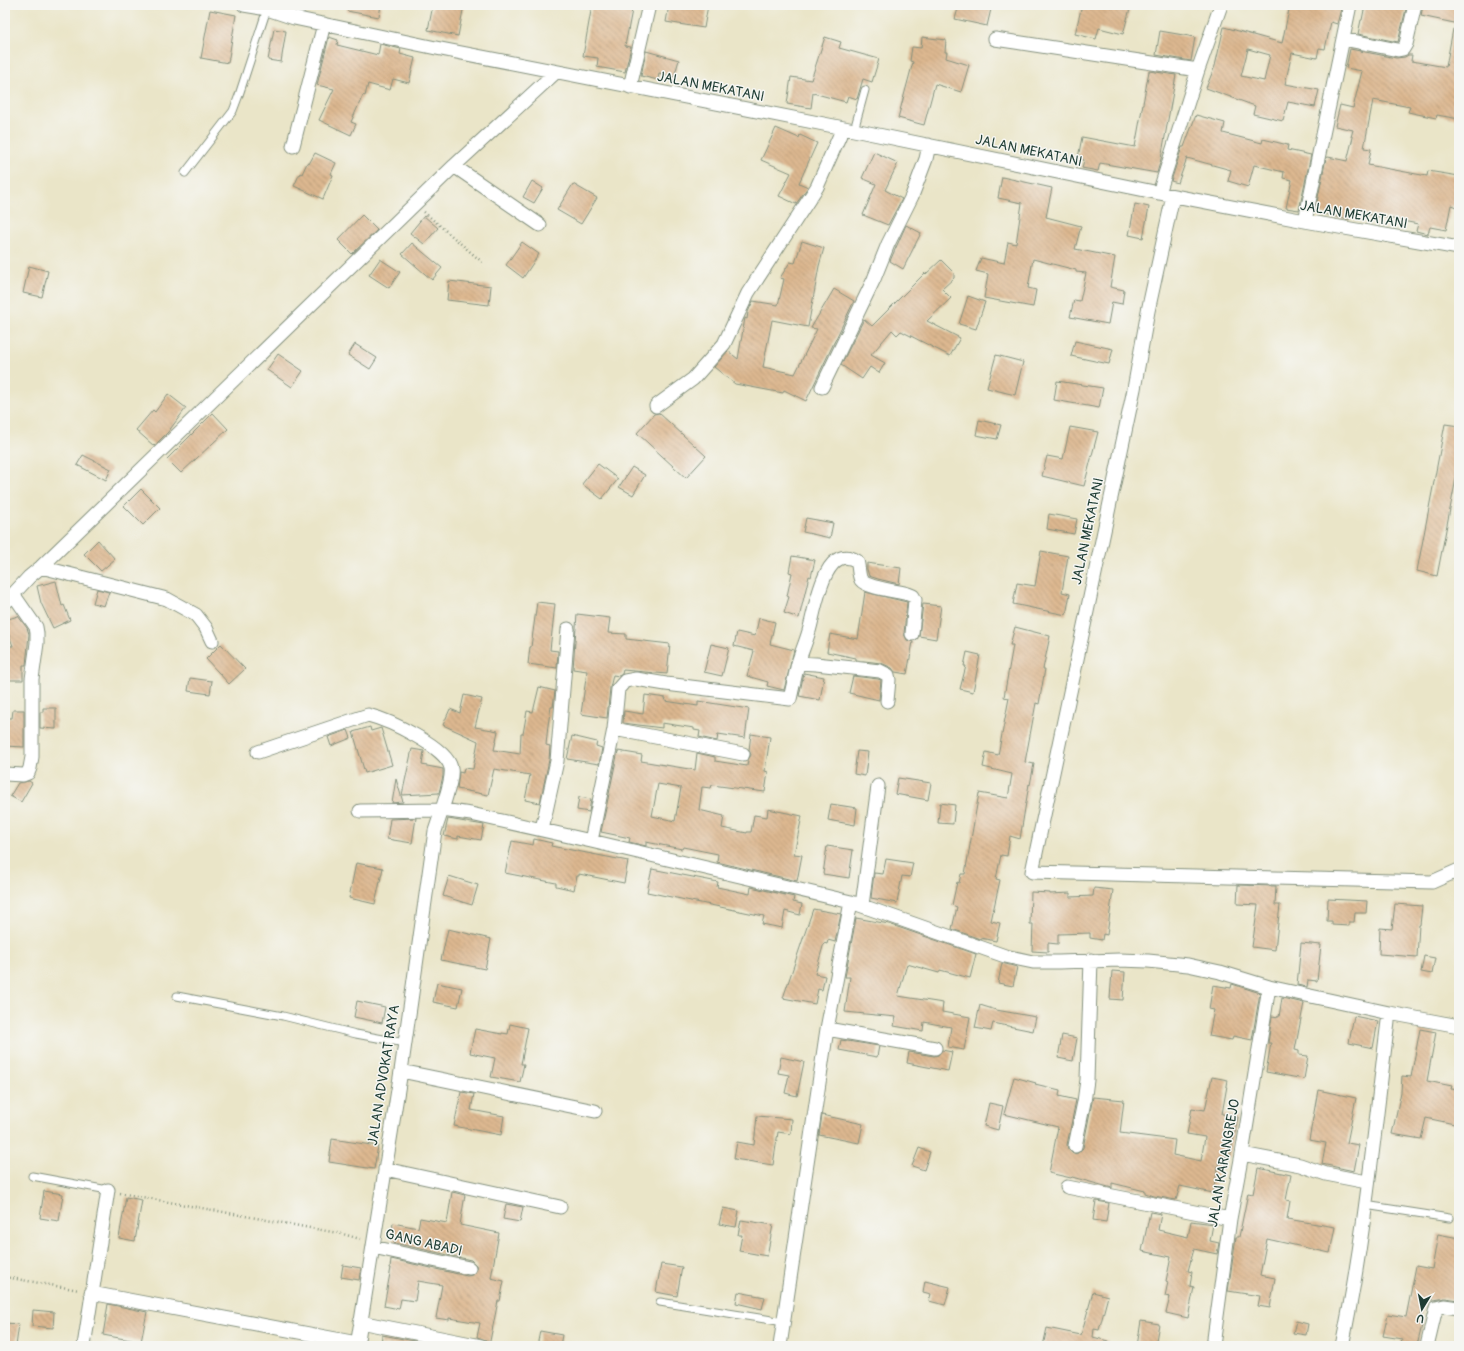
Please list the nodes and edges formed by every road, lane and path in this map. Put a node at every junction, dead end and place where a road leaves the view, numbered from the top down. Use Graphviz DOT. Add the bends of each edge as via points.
graph roads {
  1 [pos="244,5"];
  2 [pos="650,5"];
  3 [pos="1221,5"];
  4 [pos="1350,5"];
  5 [pos="1414,5"];
  6 [pos="267,9"];
  7 [pos="296,11"];
  8 [pos="324,24"];
  9 [pos="995,39"];
  10 [pos="1343,39"];
  11 [pos="1198,70"];
  12 [pos="556,72"];
  13 [pos="630,87"];
  14 [pos="865,90"];
  15 [pos="849,129"];
  16 [pos="929,145"];
  17 [pos="293,146"];
  18 [pos="454,166"];
  19 [pos="185,173"];
  20 [pos="1160,194"];
  21 [pos="1173,196"];
  22 [pos="414,204"];
  23 [pos="1305,221"];
  24 [pos="540,225"];
  25 [pos="1459,248"];
  26 [pos="482,262"];
  27 [pos="822,387"];
  28 [pos="656,406"];
  29 [pos="41,567"];
  30 [pos="9,598"];
  31 [pos="568,629"];
  32 [pos="912,634"];
  33 [pos="212,641"];
  34 [pos="798,663"];
  35 [pos="887,701"];
  36 [pos="614,730"];
  37 [pos="258,752"];
  38 [pos="743,754"];
  39 [pos="5,774"];
  40 [pos="878,786"];
  41 [pos="442,810"];
  42 [pos="360,811"];
  43 [pos="542,830"];
  44 [pos="591,841"];
  45 [pos="1459,870"];
  46 [pos="857,904"];
  47 [pos="1090,960"];
  48 [pos="1269,987"];
  49 [pos="177,996"];
  50 [pos="1388,1013"];
  51 [pos="1459,1026"];
  52 [pos="827,1029"];
  53 [pos="405,1043"];
  54 [pos="935,1048"];
  55 [pos="401,1071"];
  56 [pos="595,1111"];
  57 [pos="1075,1146"];
  58 [pos="1242,1154"];
  59 [pos="385,1169"];
  60 [pos="32,1176"];
  61 [pos="1367,1182"];
  62 [pos="1067,1187"];
  63 [pos="108,1190"];
  64 [pos="1365,1205"];
  65 [pos="560,1207"];
  66 [pos="1449,1218"];
  67 [pos="1230,1219"];
  68 [pos="373,1247"];
  69 [pos="469,1268"];
  70 [pos="5,1277"];
  71 [pos="91,1293"];
  72 [pos="660,1302"];
  73 [pos="1459,1308"];
  74 [pos="360,1322"];
  75 [pos="784,1322"];
  76 [pos="357,1345"];
  77 [pos="84,1346"];
  78 [pos="481,1346"];
  79 [pos="780,1346"];
  80 [pos="1213,1346"];
  81 [pos="1342,1346"];
  82 [pos="1427,1346"];
  1 -- 6 [label="street, JALAN MEKATANI"];
  2 -- 13 [label="street"];
  3 -- 11 [label="street"];
  4 -- 10 [label="street"];
  5 -- 10 [label="street" via="1403,49"];
  6 -- 7 [label="street, JALAN MEKATANI"];
  6 -- 19 [label="lane" via="232,111"];
  7 -- 8 [label="street, JALAN MEKATANI"];
  8 -- 12 [label="street, JALAN MEKATANI"];
  8 -- 17 [label="street"];
  9 -- 11 [label="street"];
  10 -- 23 [label="street"];
  11 -- 20 [label="street"];
  12 -- 13 [label="street, JALAN MEKATANI"];
  12 -- 18 [label="street"];
  13 -- 15 [label="street, JALAN MEKATANI"];
  14 -- 15 [label="lane"];
  15 -- 16 [label="street, JALAN MEKATANI"];
  15 -- 28 [label="street" via="817,187 748,294 724,344 693,379"];
  16 -- 20 [label="street, JALAN MEKATANI"];
  16 -- 27 [label="street" via="912,196"];
  18 -- 22 [label="street"];
  18 -- 24 [label="street"];
  20 -- 21 [label="street, JALAN MEKATANI"];
  21 -- 23 [label="street, JALAN MEKATANI"];
  21 -- 45 [label="street, JALAN MEKATANI" via="1032,872 1432,882"];
  22 -- 26 [label="path"];
  22 -- 29 [label="street"];
  23 -- 25 [label="street, JALAN MEKATANI"];
  29 -- 30 [label="street"];
  29 -- 33 [label="street" via="167,599 196,615"];
  30 -- 39 [label="street" via="36,626 37,643 32,679 30,768 24,775"];
  31 -- 43 [label="street" via="557,760"];
  32 -- 34 [label="street" via="913,596 871,586 861,579 857,560 848,557 840,559 832,564 826,573"];
  34 -- 35 [label="street" via="880,671 888,675"];
  34 -- 36 [label="street" via="790,699 630,679 618,689"];
  36 -- 38 [label="street"];
  36 -- 44 [label="street"];
  37 -- 41 [label="street, JALAN ADVOKAT RAYA" via="368,715 382,718 418,736 450,763 451,772"];
  40 -- 46 [label="street"];
  41 -- 42 [label="street"];
  41 -- 43 [label="street"];
  41 -- 53 [label="street, JALAN ADVOKAT RAYA" via="435,830"];
  43 -- 44 [label="street"];
  44 -- 46 [label="street"];
  46 -- 47 [label="street" via="1005,956 1033,962"];
  46 -- 52 [label="street"];
  47 -- 48 [label="street" via="1188,965"];
  47 -- 57 [label="street" via="1087,1080"];
  48 -- 50 [label="street"];
  48 -- 58 [label="street, JALAN KARANGREJO"];
  49 -- 53 [label="lane"];
  50 -- 51 [label="street"];
  50 -- 61 [label="street"];
  52 -- 54 [label="street"];
  52 -- 75 [label="street"];
  53 -- 55 [label="street, JALAN ADVOKAT RAYA"];
  55 -- 56 [label="street"];
  55 -- 59 [label="street, JALAN ADVOKAT RAYA"];
  58 -- 61 [label="street"];
  58 -- 67 [label="street, JALAN KARANGREJO"];
  59 -- 65 [label="street"];
  59 -- 68 [label="street, JALAN ADVOKAT RAYA"];
  60 -- 63 [label="lane"];
  61 -- 64 [label="street"];
  62 -- 67 [label="street"];
  63 -- 68 [label="path" via="343,1234 355,1237"];
  63 -- 71 [label="street"];
  64 -- 66 [label="lane"];
  64 -- 81 [label="street"];
  67 -- 80 [label="street, JALAN KARANGREJO"];
  68 -- 69 [label="street, GANG ABADI"];
  68 -- 74 [label="street, JALAN ADVOKAT RAYA"];
  70 -- 71 [label="path"];
  71 -- 76 [label="street"];
  71 -- 77 [label="street"];
  72 -- 75 [label="lane"];
  73 -- 82 [label="street" via="1436,1308"];
  74 -- 76 [label="street, JALAN ADVOKAT RAYA"];
  74 -- 78 [label="street"];
  75 -- 79 [label="street"];
}
